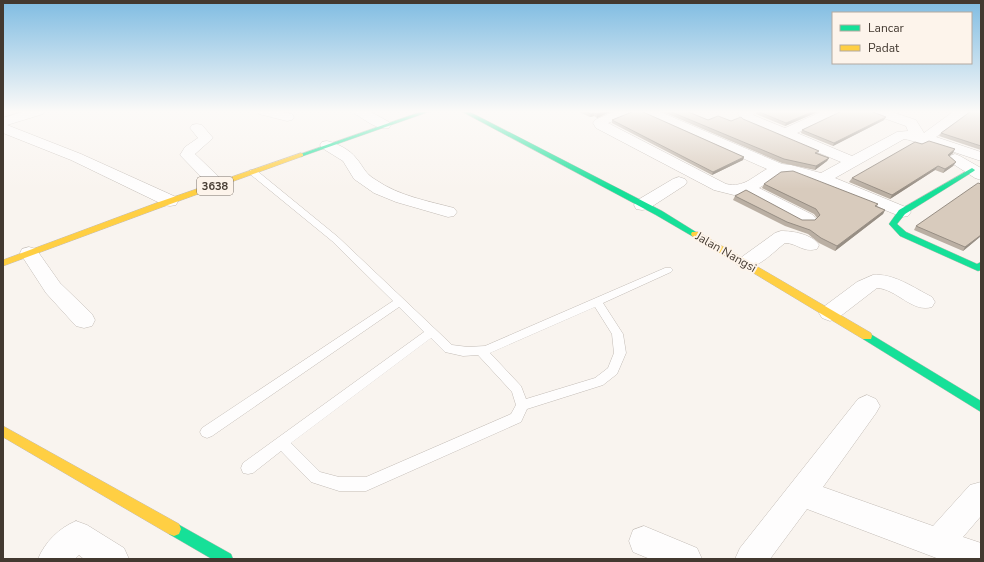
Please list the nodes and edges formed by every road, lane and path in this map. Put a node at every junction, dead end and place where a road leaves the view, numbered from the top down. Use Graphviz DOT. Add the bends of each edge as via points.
graph roads {
  1 [pos="26,137"];
  2 [pos="205,137"];
  3 [pos="349,137"];
  4 [pos="514,137"];
  5 [pos="624,137"];
  6 [pos="708,137"];
  7 [pos="796,137"];
  8 [pos="898,137"];
  9 [pos="921,137"];
  10 [pos="327,145"];
  11 [pos="854,162"];
  12 [pos="979,163"];
  13 [pos="780,169"];
  14 [pos="253,172"];
  15 [pos="821,179"];
  16 [pos="679,182"];
  17 [pos="218,185"];
  18 [pos="747,188"];
  19 [pos="170,201"];
  20 [pos="642,205"];
  21 [pos="448,212"];
  22 [pos="902,212"];
  23 [pos="807,219"];
  24 [pos="810,245"];
  25 [pos="29,253"];
  26 [pos="3,263"];
  27 [pos="746,263"];
  28 [pos="981,265"];
  29 [pos="668,270"];
  30 [pos="401,301"];
  31 [pos="596,302"];
  32 [pos="925,302"];
  33 [pos="830,314"];
  34 [pos="84,320"];
  35 [pos="432,332"];
  36 [pos="481,351"];
  37 [pos="522,405"];
  38 [pos="867,406"];
  39 [pos="981,407"];
  40 [pos="3,431"];
  41 [pos="207,432"];
  42 [pos="282,443"];
  43 [pos="248,468"];
  44 [pos="801,493"];
  45 [pos="980,495"];
  46 [pos="644,541"];
  47 [pos="938,543"];
  48 [pos="54,559"];
  49 [pos="113,559"];
  50 [pos="226,559"];
  51 [pos="686,559"];
  52 [pos="751,559"];
  53 [pos="981,559"];
  1 -- 19 [label="street" via="76,157"];
  2 -- 17 [label="street" via="203,142 188,151 187,155"];
  3 -- 10 [label="street, 3638"];
  4 -- 20 [label="street, Jalan Nangsi"];
  5 -- 18 [label="street" via="720,187 735,190"];
  6 -- 13 [label="street"];
  7 -- 11 [label="street"];
  8 -- 11 [label="street"];
  9 -- 12 [label="street"];
  10 -- 14 [label="street, 3638"];
  10 -- 21 [label="street" via="350,159 359,175 380,190"];
  11 -- 15 [label="street"];
  12 -- 22 [label="street"];
  13 -- 15 [label="street" via="794,169"];
  13 -- 18 [label="street"];
  14 -- 17 [label="street, 3638"];
  14 -- 30 [label="lane" via="335,239"];
  15 -- 22 [label="street"];
  16 -- 20 [label="street"];
  17 -- 19 [label="street, 3638"];
  18 -- 23 [label="street"];
  19 -- 25 [label="street, 3638"];
  20 -- 27 [label="street, Jalan Nangsi"];
  22 -- 28 [label="street" via="893,224 903,234 978,268"];
  24 -- 27 [label="street" via="792,237 782,237"];
  25 -- 26 [label="street, 3638"];
  25 -- 34 [label="street" via="53,288"];
  27 -- 33 [label="street, Jalan Nangsi"];
  29 -- 31 [label="lane"];
  30 -- 35 [label="lane"];
  30 -- 41 [label="lane"];
  31 -- 36 [label="lane"];
  31 -- 37 [label="lane" via="617,334 620,354 613,371 599,382"];
  32 -- 33 [label="street" via="893,286 872,282"];
  33 -- 39 [label="street, Jalan Nangsi"];
  35 -- 36 [label="lane" via="449,349"];
  35 -- 42 [label="lane"];
  36 -- 37 [label="lane" via="517,390"];
  37 -- 42 [label="lane" via="516,418 366,484 339,484 316,477"];
  38 -- 44 [label="street"];
  40 -- 50 [label="street"];
  42 -- 43 [label="lane"];
  44 -- 47 [label="street"];
  44 -- 52 [label="street"];
  45 -- 47 [label="street"];
  46 -- 51 [label="street"];
  47 -- 53 [label="street"];
  48 -- 49 [label="street" via="76,536"];
}
